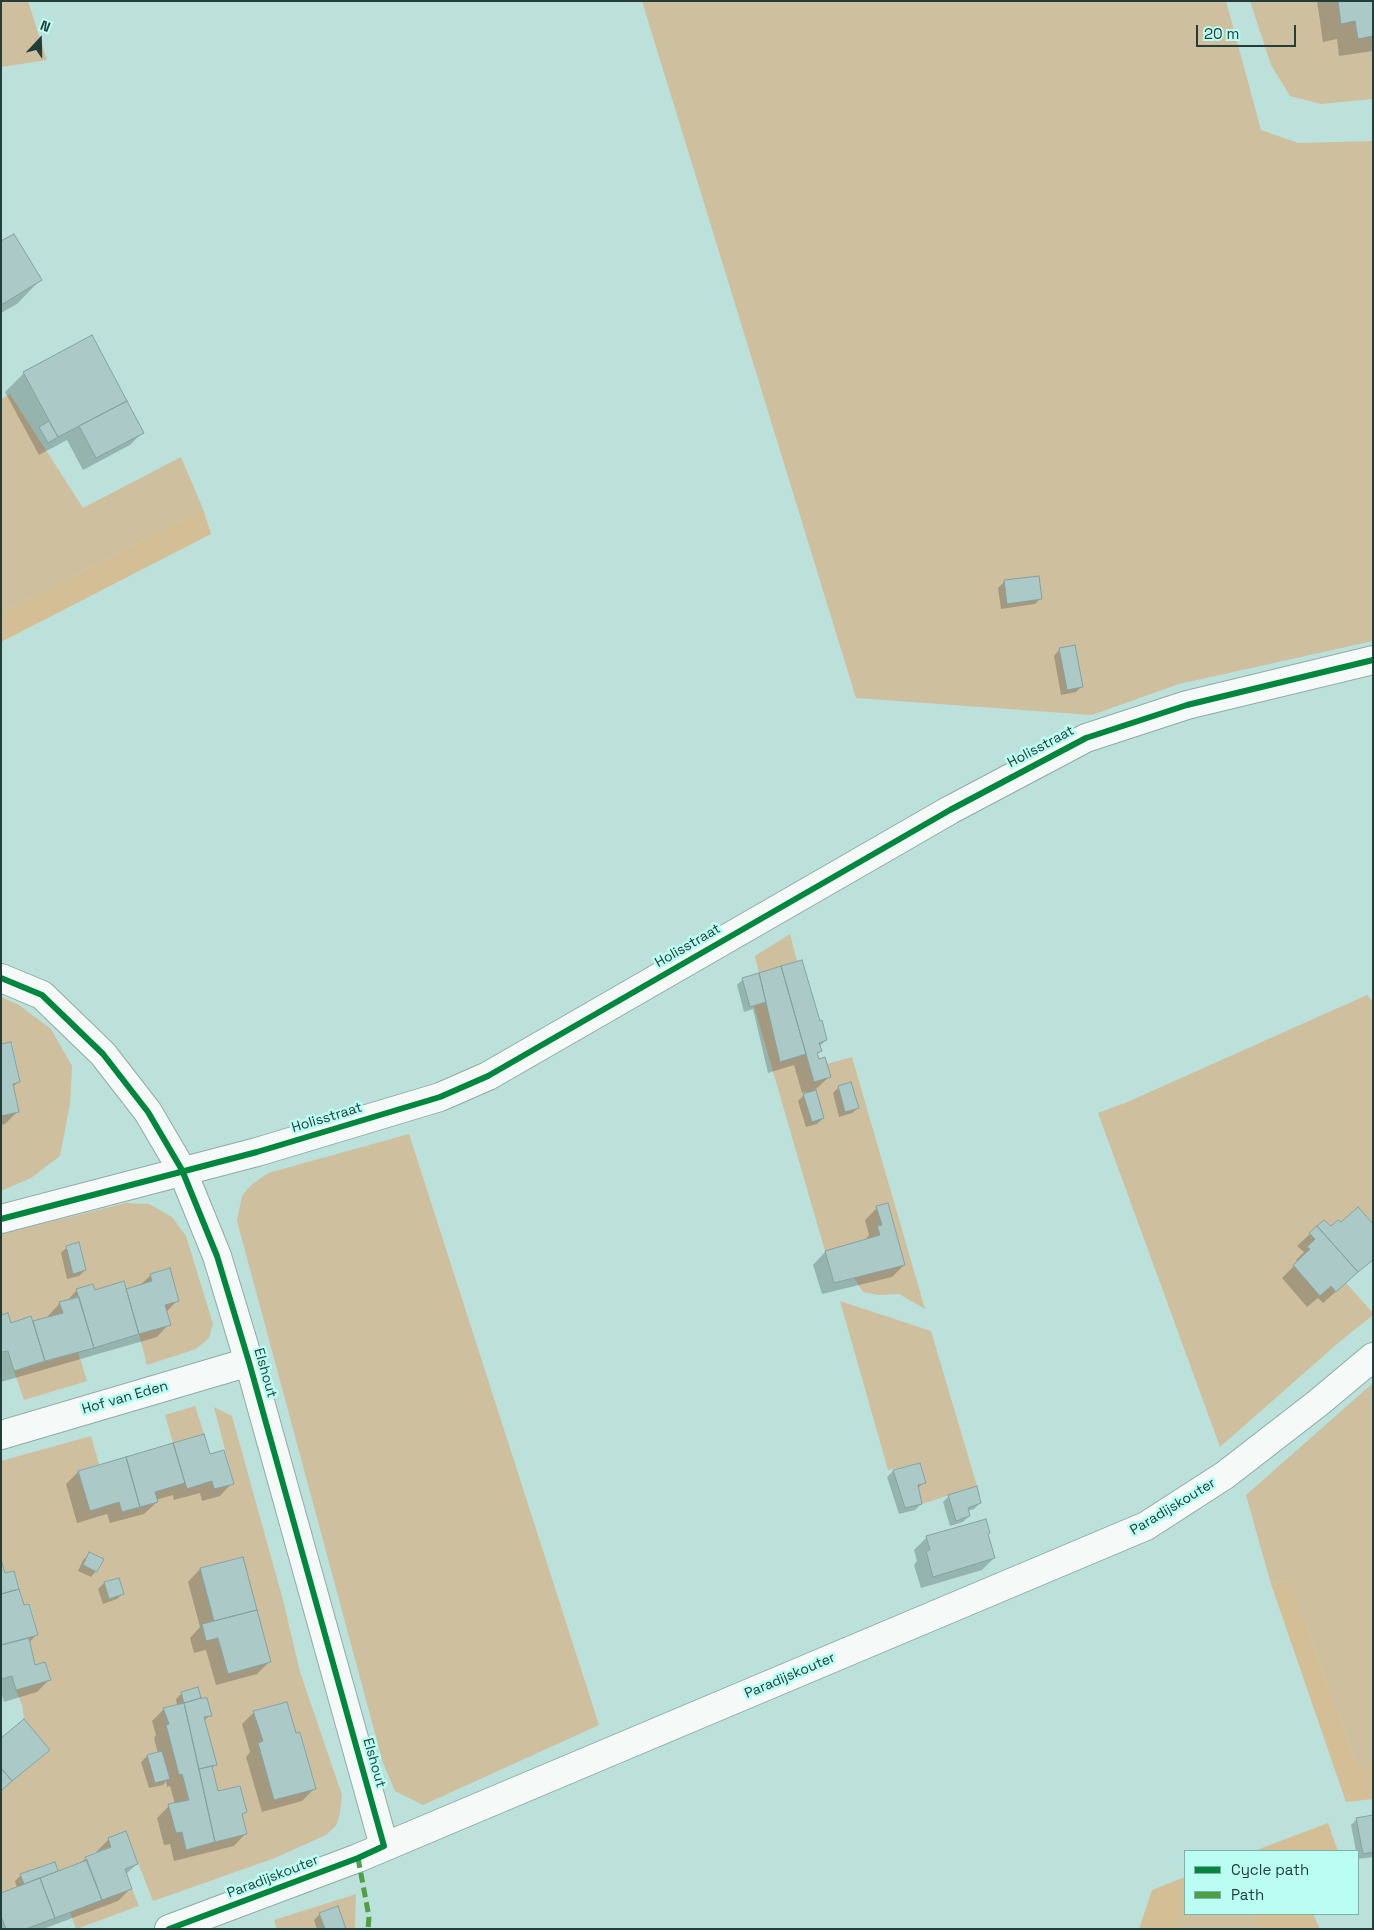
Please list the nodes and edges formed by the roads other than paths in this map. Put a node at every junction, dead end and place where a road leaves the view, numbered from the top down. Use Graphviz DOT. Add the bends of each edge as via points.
graph roads {
  1 [pos="1373,660"];
  2 [pos="1,978"];
  3 [pos="182,1170"];
  4 [pos="1,1219"];
  5 [pos="1373,1357"];
  6 [pos="249,1362"];
  7 [pos="1,1435"];
  8 [pos="384,1846"];
  9 [pos="169,1929"];
  1 -- 3 [label="street, Holisstraat" via="1187,705 1086,738 950,810 488,1076 440,1097 257,1152"];
  2 -- 3 [label="street, Elshout" via="42,995 103,1054 148,1112"];
  3 -- 4 [label="street, Holisstraat"];
  3 -- 6 [label="street, Elshout" via="217,1256"];
  5 -- 8 [label="street, Paradijskouter" via="1225,1476 1146,1526"];
  6 -- 7 [label="street, Hof van Eden"];
  6 -- 8 [label="street, Elshout"];
  8 -- 9 [label="street, Paradijskouter"];
}
